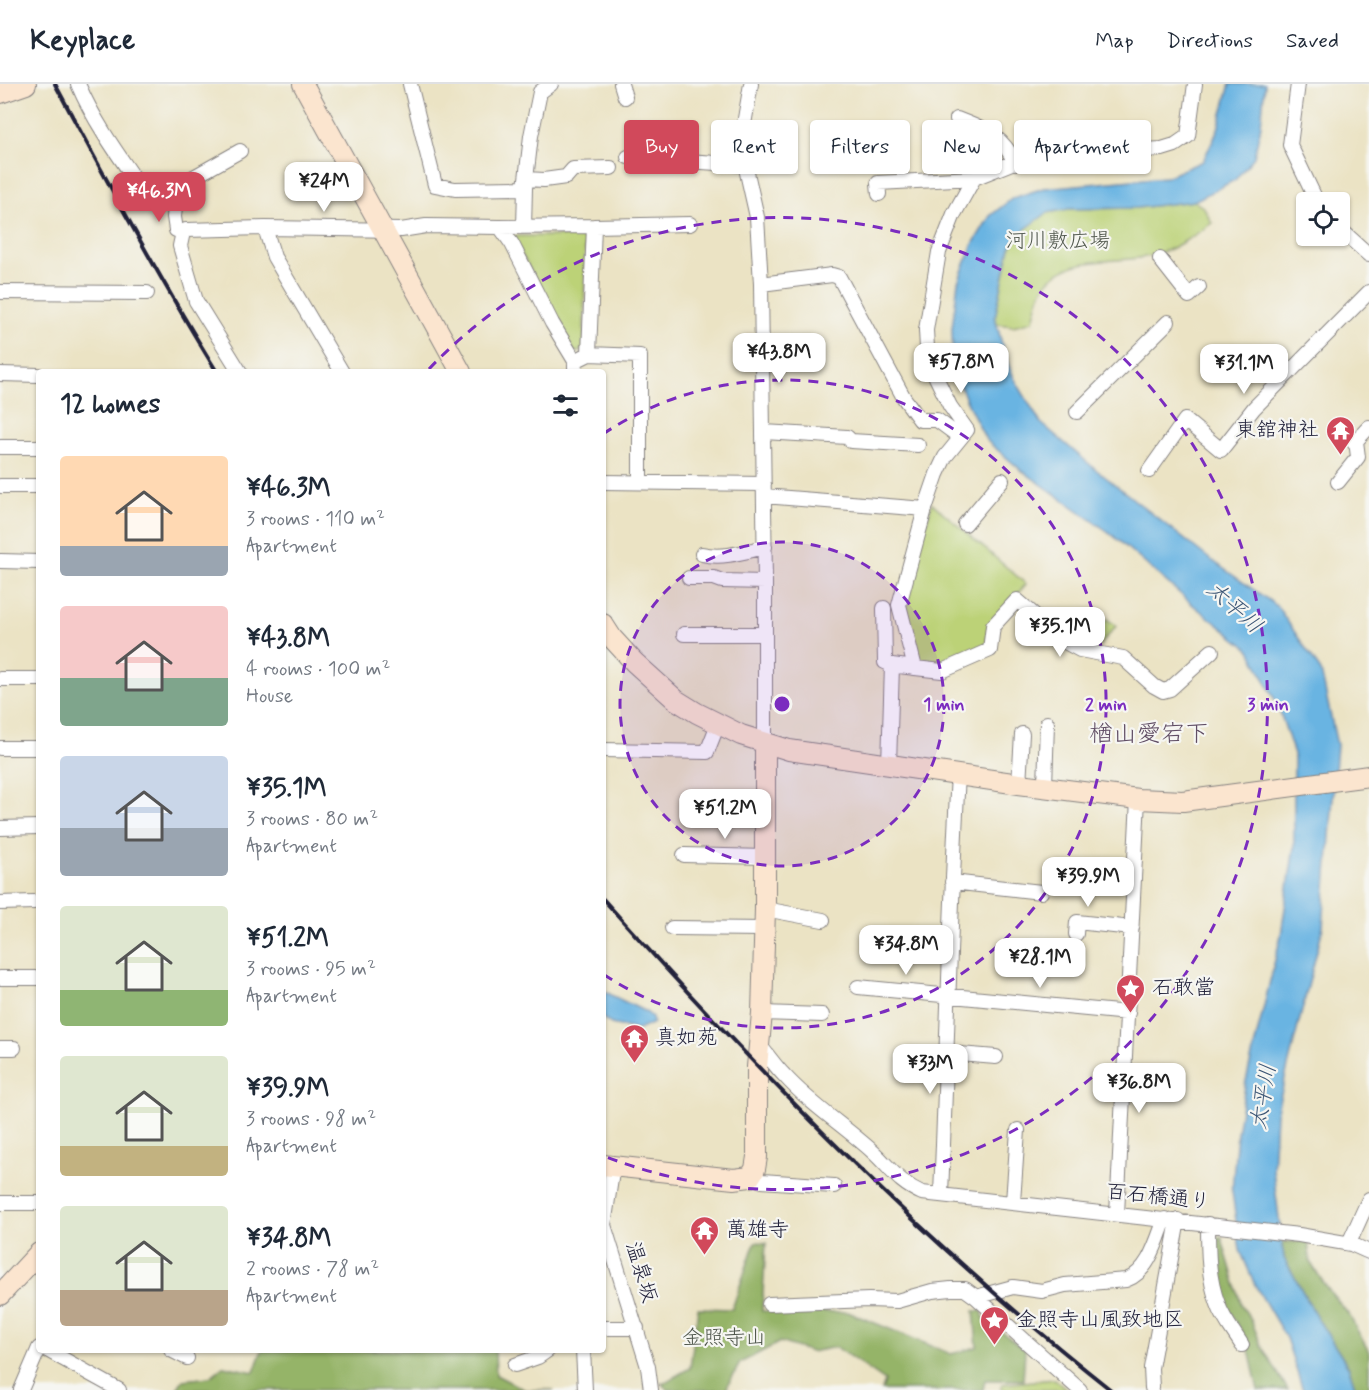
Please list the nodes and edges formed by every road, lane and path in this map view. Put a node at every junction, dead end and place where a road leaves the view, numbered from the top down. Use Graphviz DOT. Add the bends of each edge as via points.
graph roads {
  1 [pos="26,84"];
  2 [pos="78,84"];
  3 [pos="303,84"];
  4 [pos="410,84"];
  5 [pos="551,84"];
  6 [pos="751,84"];
  7 [pos="1195,84"];
  8 [pos="1298,84"];
  9 [pos="0,93"];
  10 [pos="957,119"];
  11 [pos="745,120"];
  12 [pos="1151,150"];
  13 [pos="240,151"];
  14 [pos="1014,161"];
  15 [pos="1014,163"];
  16 [pos="612,168"];
  17 [pos="748,174"];
  18 [pos="974,178"];
  19 [pos="526,184"];
  20 [pos="177,189"];
  21 [pos="1312,192"];
  22 [pos="879,194"];
  23 [pos="690,224"];
  24 [pos="594,226"];
  25 [pos="524,227"];
  26 [pos="265,228"];
  27 [pos="500,228"];
  28 [pos="383,229"];
  29 [pos="183,232"];
  30 [pos="1350,239"];
  31 [pos="1369,255"];
  32 [pos="1160,259"];
  33 [pos="761,285"];
  34 [pos="1199,287"];
  35 [pos="0,292"];
  36 [pos="1369,292"];
  37 [pos="147,293"];
  38 [pos="1168,322"];
  39 [pos="590,354"];
  40 [pos="575,367"];
  41 [pos="238,369"];
  42 [pos="340,369"];
  43 [pos="459,369"];
  44 [pos="0,374"];
  45 [pos="36,375"];
  46 [pos="1077,412"];
  47 [pos="1369,427"];
  48 [pos="764,432"];
  49 [pos="960,436"];
  50 [pos="918,445"];
  51 [pos="0,447"];
  52 [pos="36,447"];
  53 [pos="1149,471"];
  54 [pos="1002,480"];
  55 [pos="606,482"];
  56 [pos="640,482"];
  57 [pos="1338,483"];
  58 [pos="0,486"];
  59 [pos="36,486"];
  60 [pos="764,490"];
  61 [pos="925,509"];
  62 [pos="965,524"];
  63 [pos="765,547"];
  64 [pos="702,554"];
  65 [pos="0,561"];
  66 [pos="36,562"];
  67 [pos="689,578"];
  68 [pos="765,582"];
  69 [pos="884,608"];
  70 [pos="684,634"];
  71 [pos="764,634"];
  72 [pos="606,637"];
  73 [pos="1212,651"];
  74 [pos="892,665"];
  75 [pos="915,668"];
  76 [pos="0,679"];
  77 [pos="36,679"];
  78 [pos="1047,723"];
  79 [pos="718,724"];
  80 [pos="1022,734"];
  81 [pos="765,743"];
  82 [pos="0,748"];
  83 [pos="36,748"];
  84 [pos="606,750"];
  85 [pos="889,765"];
  86 [pos="958,775"];
  87 [pos="1363,777"];
  88 [pos="1019,784"];
  89 [pos="1046,787"];
  90 [pos="1138,799"];
  91 [pos="36,827"];
  92 [pos="0,828"];
  93 [pos="684,855"];
  94 [pos="765,857"];
  95 [pos="952,882"];
  96 [pos="1041,892"];
  97 [pos="34,902"];
  98 [pos="0,903"];
  99 [pos="765,909"];
  100 [pos="824,920"];
  101 [pos="672,928"];
  102 [pos="1132,928"];
  103 [pos="764,929"];
  104 [pos="1076,934"];
  105 [pos="0,978"];
  106 [pos="36,978"];
  107 [pos="858,987"];
  108 [pos="950,997"];
  109 [pos="762,1013"];
  110 [pos="1128,1013"];
  111 [pos="822,1015"];
  112 [pos="760,1046"];
  113 [pos="0,1048"];
  114 [pos="14,1048"];
  115 [pos="947,1053"];
  116 [pos="996,1057"];
  117 [pos="1018,1130"];
  118 [pos="608,1166"];
  119 [pos="750,1177"];
  120 [pos="834,1186"];
  121 [pos="941,1194"];
  122 [pos="606,1196"];
  123 [pos="1369,1199"];
  124 [pos="1013,1202"];
  125 [pos="0,1203"];
  126 [pos="36,1203"];
  127 [pos="1117,1214"];
  128 [pos="1172,1220"];
  129 [pos="1211,1224"];
  130 [pos="606,1231"];
  131 [pos="1348,1243"];
  132 [pos="1369,1252"];
  133 [pos="36,1256"];
  134 [pos="0,1295"];
  135 [pos="976,1297"];
  136 [pos="769,1304"];
  137 [pos="606,1328"];
  138 [pos="637,1328"];
  139 [pos="1242,1345"];
  140 [pos="37,1353"];
  141 [pos="52,1353"];
  142 [pos="177,1353"];
  143 [pos="544,1353"];
  144 [pos="583,1353"];
  145 [pos="187,1358"];
  146 [pos="515,1365"];
  147 [pos="1152,1388"];
  148 [pos="21,1390"];
  149 [pos="119,1390"];
  150 [pos="585,1390"];
  151 [pos="651,1390"];
  152 [pos="1080,1390"];
  1 -- 9 [label="street"];
  2 -- 20 [label="street" via="111,144 146,195"];
  3 -- 28 [label="street"];
  4 -- 19 [label="street" via="435,185 455,189"];
  5 -- 19 [label="street" via="540,92"];
  6 -- 11 [label="street"];
  7 -- 12 [label="street" via="1188,136 1175,145"];
  8 -- 21 [label="street" via="1290,145"];
  10 -- 14 [label="street" via="996,136"];
  13 -- 20 [label="street"];
  15 -- 18 [label="street"];
  16 -- 19 [label="street" via="573,169 566,177"];
  17 -- 33 [label="street" via="757,217"];
  18 -- 22 [label="street" via="878,183"];
  18 -- 49 [label="street" via="939,252 926,330 933,371 967,430"];
  19 -- 25 [label="street"];
  20 -- 29 [label="street" via="174,217 176,230"];
  23 -- 24 [label="street"];
  24 -- 25 [label="street"];
  24 -- 39 [label="street"];
  25 -- 27 [label="street"];
  26 -- 28 [label="street"];
  26 -- 29 [label="street"];
  26 -- 42 [label="street" via="274,257"];
  27 -- 28 [label="street"];
  27 -- 40 [label="street"];
  28 -- 43 [label="street"];
  29 -- 41 [label="street" via="180,246 196,301"];
  30 -- 31 [label="street"];
  32 -- 34 [label="street" via="1189,296"];
  33 -- 48 [label="street"];
  33 -- 49 [label="street" via="839,277 904,398 920,420 937,420"];
  35 -- 37 [label="street"];
  36 -- 53 [label="street" via="1254,408 1221,450 1185,420"];
  38 -- 46 [label="street"];
  39 -- 40 [label="street"];
  39 -- 56 [label="street" via="640,356"];
  44 -- 45 [label="street"];
  47 -- 57 [label="street" via="1355,442 1358,457"];
  48 -- 50 [label="street"];
  48 -- 60 [label="street"];
  49 -- 61 [label="street" via="941,465"];
  51 -- 52 [label="street"];
  54 -- 62 [label="street"];
  55 -- 56 [label="street"];
  56 -- 60 [label="street"];
  58 -- 59 [label="street"];
  60 -- 61 [label="street"];
  60 -- 63 [label="street"];
  61 -- 75 [label="street" via="899,605"];
  63 -- 64 [label="street" via="712,557"];
  63 -- 68 [label="street"];
  65 -- 66 [label="street"];
  67 -- 68 [label="street"];
  68 -- 71 [label="street"];
  69 -- 74 [label="street" via="885,662"];
  70 -- 71 [label="street"];
  71 -- 81 [label="street"];
  72 -- 79 [label="street" via="658,686"];
  73 -- 75 [label="street" via="1163,691 1123,658 1080,650 1067,643 1017,600 993,626 990,650 942,671"];
  74 -- 75 [label="street"];
  74 -- 85 [label="street"];
  76 -- 77 [label="street"];
  78 -- 89 [label="street"];
  79 -- 81 [label="street"];
  79 -- 84 [label="street" via="707,752"];
  80 -- 88 [label="street"];
  81 -- 85 [label="street"];
  81 -- 94 [label="street"];
  82 -- 83 [label="street"];
  85 -- 86 [label="street"];
  86 -- 88 [label="street"];
  86 -- 95 [label="street"];
  87 -- 90 [label="street" via="1183,801"];
  88 -- 89 [label="street"];
  89 -- 90 [label="street"];
  90 -- 102 [label="street"];
  91 -- 92 [label="street"];
  93 -- 94 [label="street"];
  94 -- 99 [label="street"];
  95 -- 96 [label="street"];
  95 -- 108 [label="street"];
  97 -- 98 [label="street"];
  99 -- 100 [label="street"];
  99 -- 103 [label="street"];
  101 -- 103 [label="street"];
  102 -- 104 [label="street" via="1077,922"];
  102 -- 110 [label="street"];
  103 -- 109 [label="street"];
  105 -- 106 [label="street"];
  107 -- 108 [label="street"];
  108 -- 110 [label="street"];
  108 -- 115 [label="street"];
  109 -- 111 [label="street"];
  109 -- 112 [label="street"];
  110 -- 127 [label="street"];
  112 -- 119 [label="street" via="757,1157"];
  112 -- 121 [label="street, 百石橋通り" via="784,1076 909,1187 922,1193"];
  113 -- 114 [label="street"];
  115 -- 116 [label="street"];
  115 -- 121 [label="street"];
  117 -- 124 [label="street"];
  118 -- 119 [label="street" via="734,1179"];
  118 -- 122 [label="street, 温泉坂"];
  119 -- 120 [label="street"];
  121 -- 124 [label="street, 百石橋通り"];
  123 -- 131 [label="street"];
  124 -- 127 [label="street, 百石橋通り"];
  125 -- 126 [label="street"];
  127 -- 128 [label="street, 百石橋通り"];
  128 -- 129 [label="street, 百石橋通り"];
  128 -- 135 [label="street" via="1134,1277 1042,1291 1013,1287"];
  128 -- 147 [label="street" via="1151,1368"];
  129 -- 131 [label="street, 百石橋通り"];
  129 -- 139 [label="street" via="1208,1254 1212,1286 1218,1307"];
  130 -- 138 [label="street, 温泉坂"];
  131 -- 132 [label="street, 百石橋通り"];
  133 -- 134 [label="street"];
  135 -- 136 [label="street" via="964,1289 951,1289 897,1301"];
  135 -- 152 [label="street"];
  137 -- 138 [label="street"];
  138 -- 151 [label="street, 温泉坂"];
  140 -- 148 [label="street"];
  141 -- 149 [label="street"];
  142 -- 145 [label="street"];
  143 -- 146 [label="street"];
  144 -- 150 [label="street"];
}
